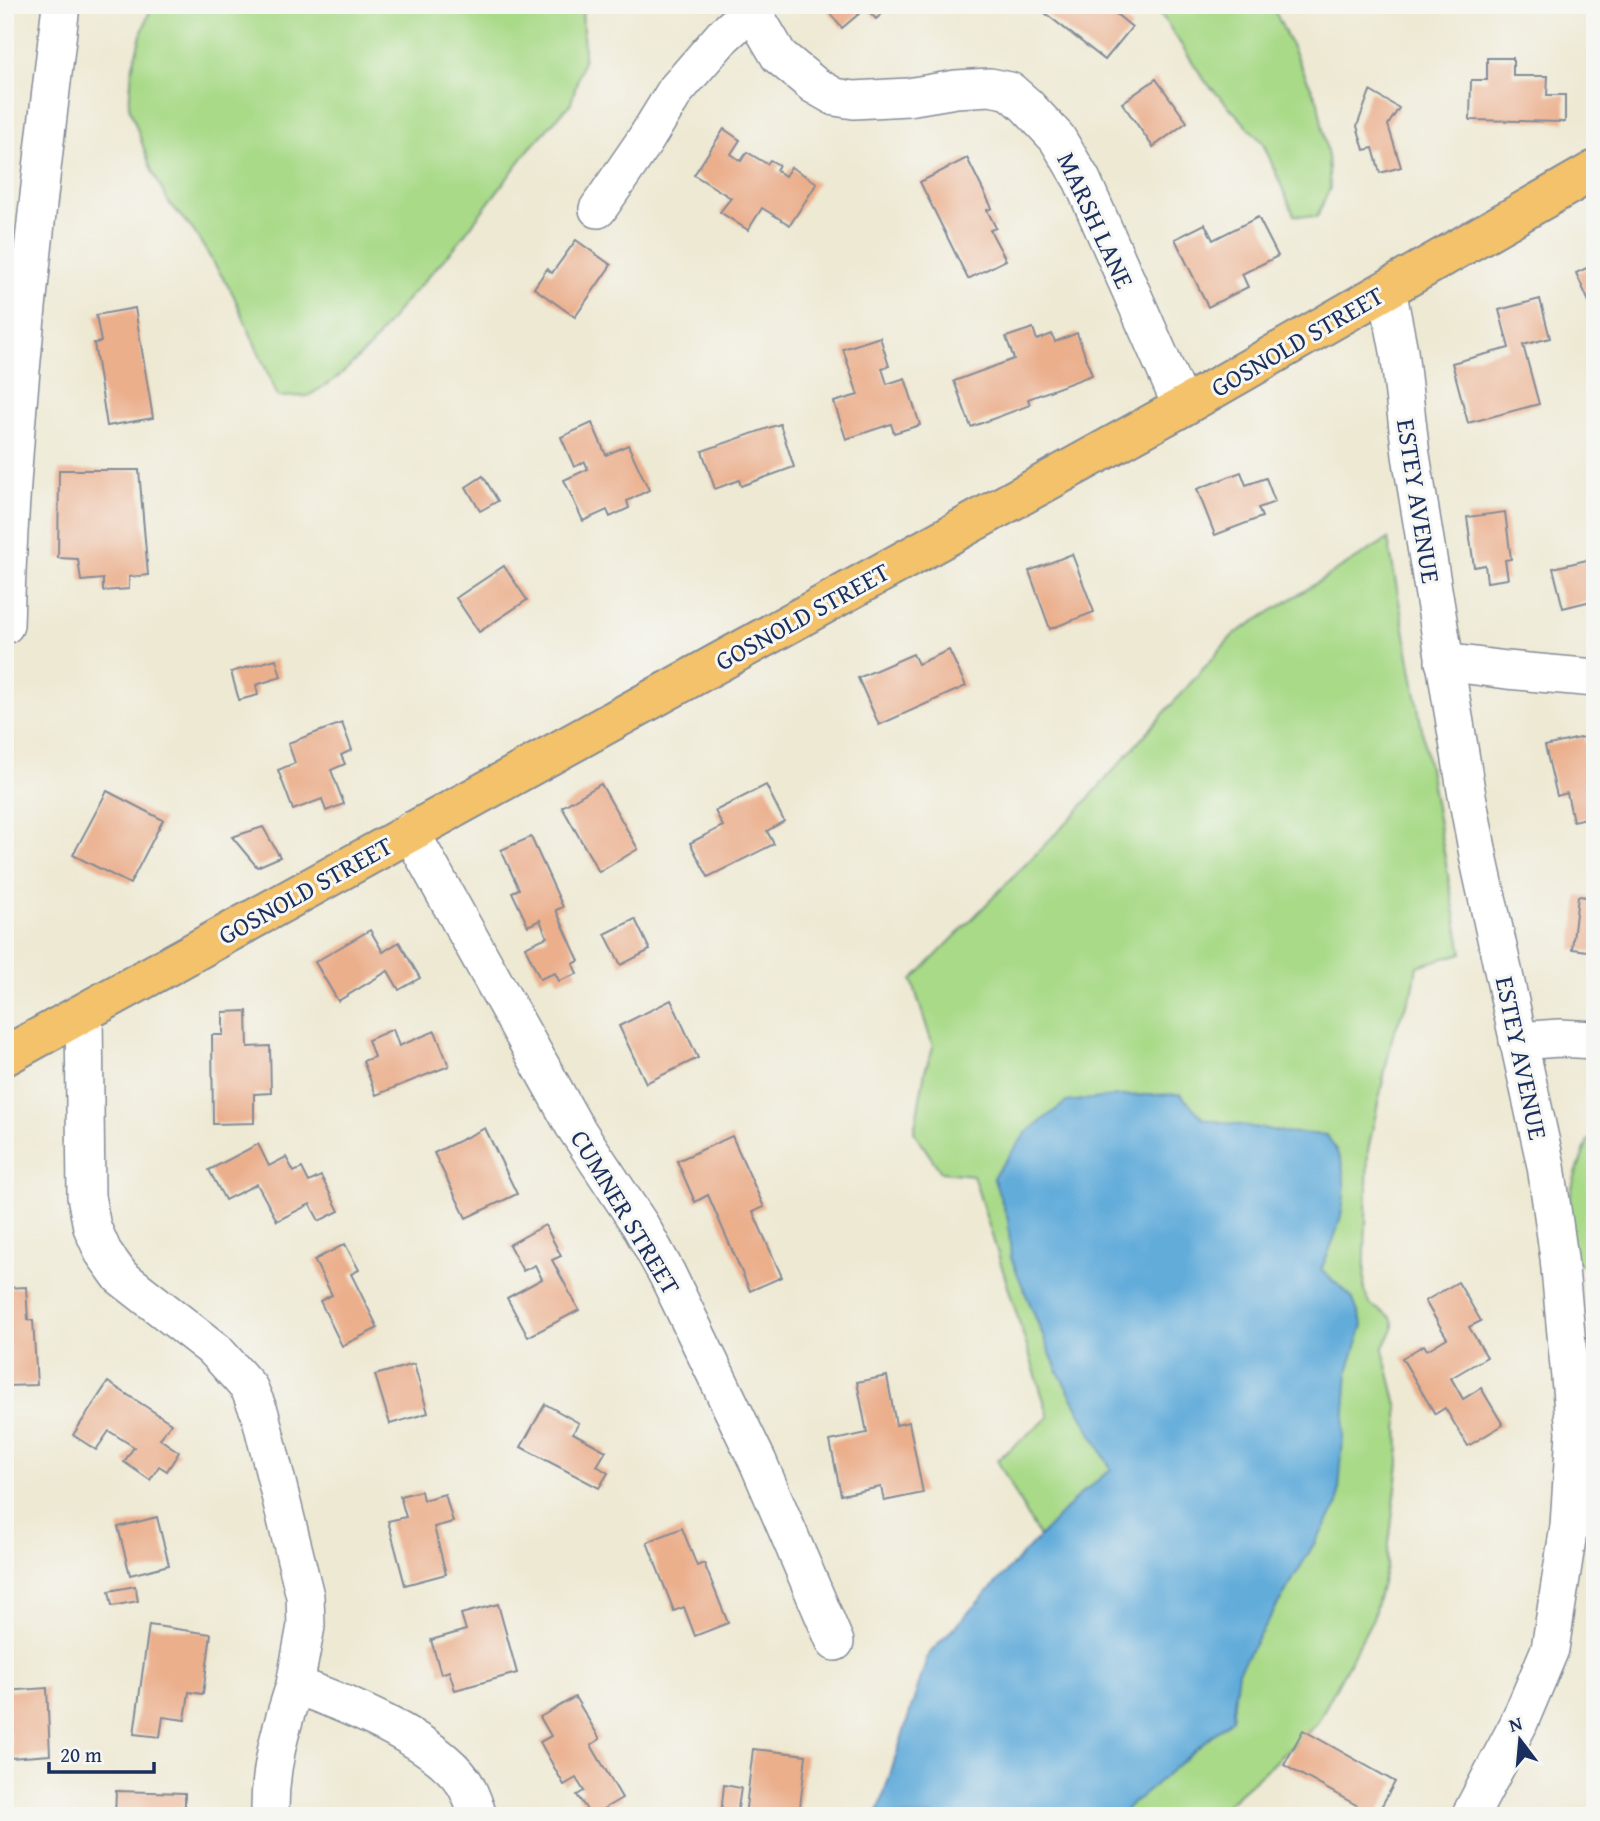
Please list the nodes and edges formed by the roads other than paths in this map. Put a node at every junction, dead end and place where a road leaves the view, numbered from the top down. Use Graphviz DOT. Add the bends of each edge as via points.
graph roads {
  1 [pos="61,5"];
  2 [pos="1595,170"];
  3 [pos="598,209"];
  4 [pos="1387,289"];
  5 [pos="1182,407"];
  6 [pos="5,625"];
  7 [pos="1444,662"];
  8 [pos="1595,678"];
  9 [pos="410,831"];
  10 [pos="84,1013"];
  11 [pos="1595,1040"];
  12 [pos="1518,1041"];
  13 [pos="5,1056"];
  14 [pos="835,1642"];
  15 [pos="295,1685"];
  16 [pos="270,1816"];
  17 [pos="478,1816"];
  18 [pos="1470,1816"];
  1 -- 6 [label="street" via="20,374"];
  2 -- 4 [label="main road, GOSNOLD STREET"];
  3 -- 5 [label="street, MARSH LANE" via="676,89 752,10 779,56 835,97 908,97 990,87 1010,92 1057,138 1082,180"];
  4 -- 5 [label="main road, GOSNOLD STREET"];
  4 -- 7 [label="street, ESTEY AVENUE"];
  5 -- 9 [label="main road, GOSNOLD STREET"];
  7 -- 8 [label="street"];
  7 -- 12 [label="street, ESTEY AVENUE" via="1480,865"];
  9 -- 10 [label="main road, GOSNOLD STREET"];
  9 -- 14 [label="street, CUMNER STREET" via="573,1124 640,1224 667,1274 758,1462"];
  10 -- 13 [label="main road, GOSNOLD STREET"];
  10 -- 15 [label="street" via="86,1196 92,1227 121,1277 216,1351 249,1388 260,1414 305,1596 306,1626"];
  11 -- 12 [label="street"];
  12 -- 18 [label="street, ESTEY AVENUE" via="1548,1179 1575,1432 1569,1526 1550,1649"];
  15 -- 16 [label="street" via="278,1739"];
  15 -- 17 [label="street" via="362,1711 441,1758 462,1781"];
}
